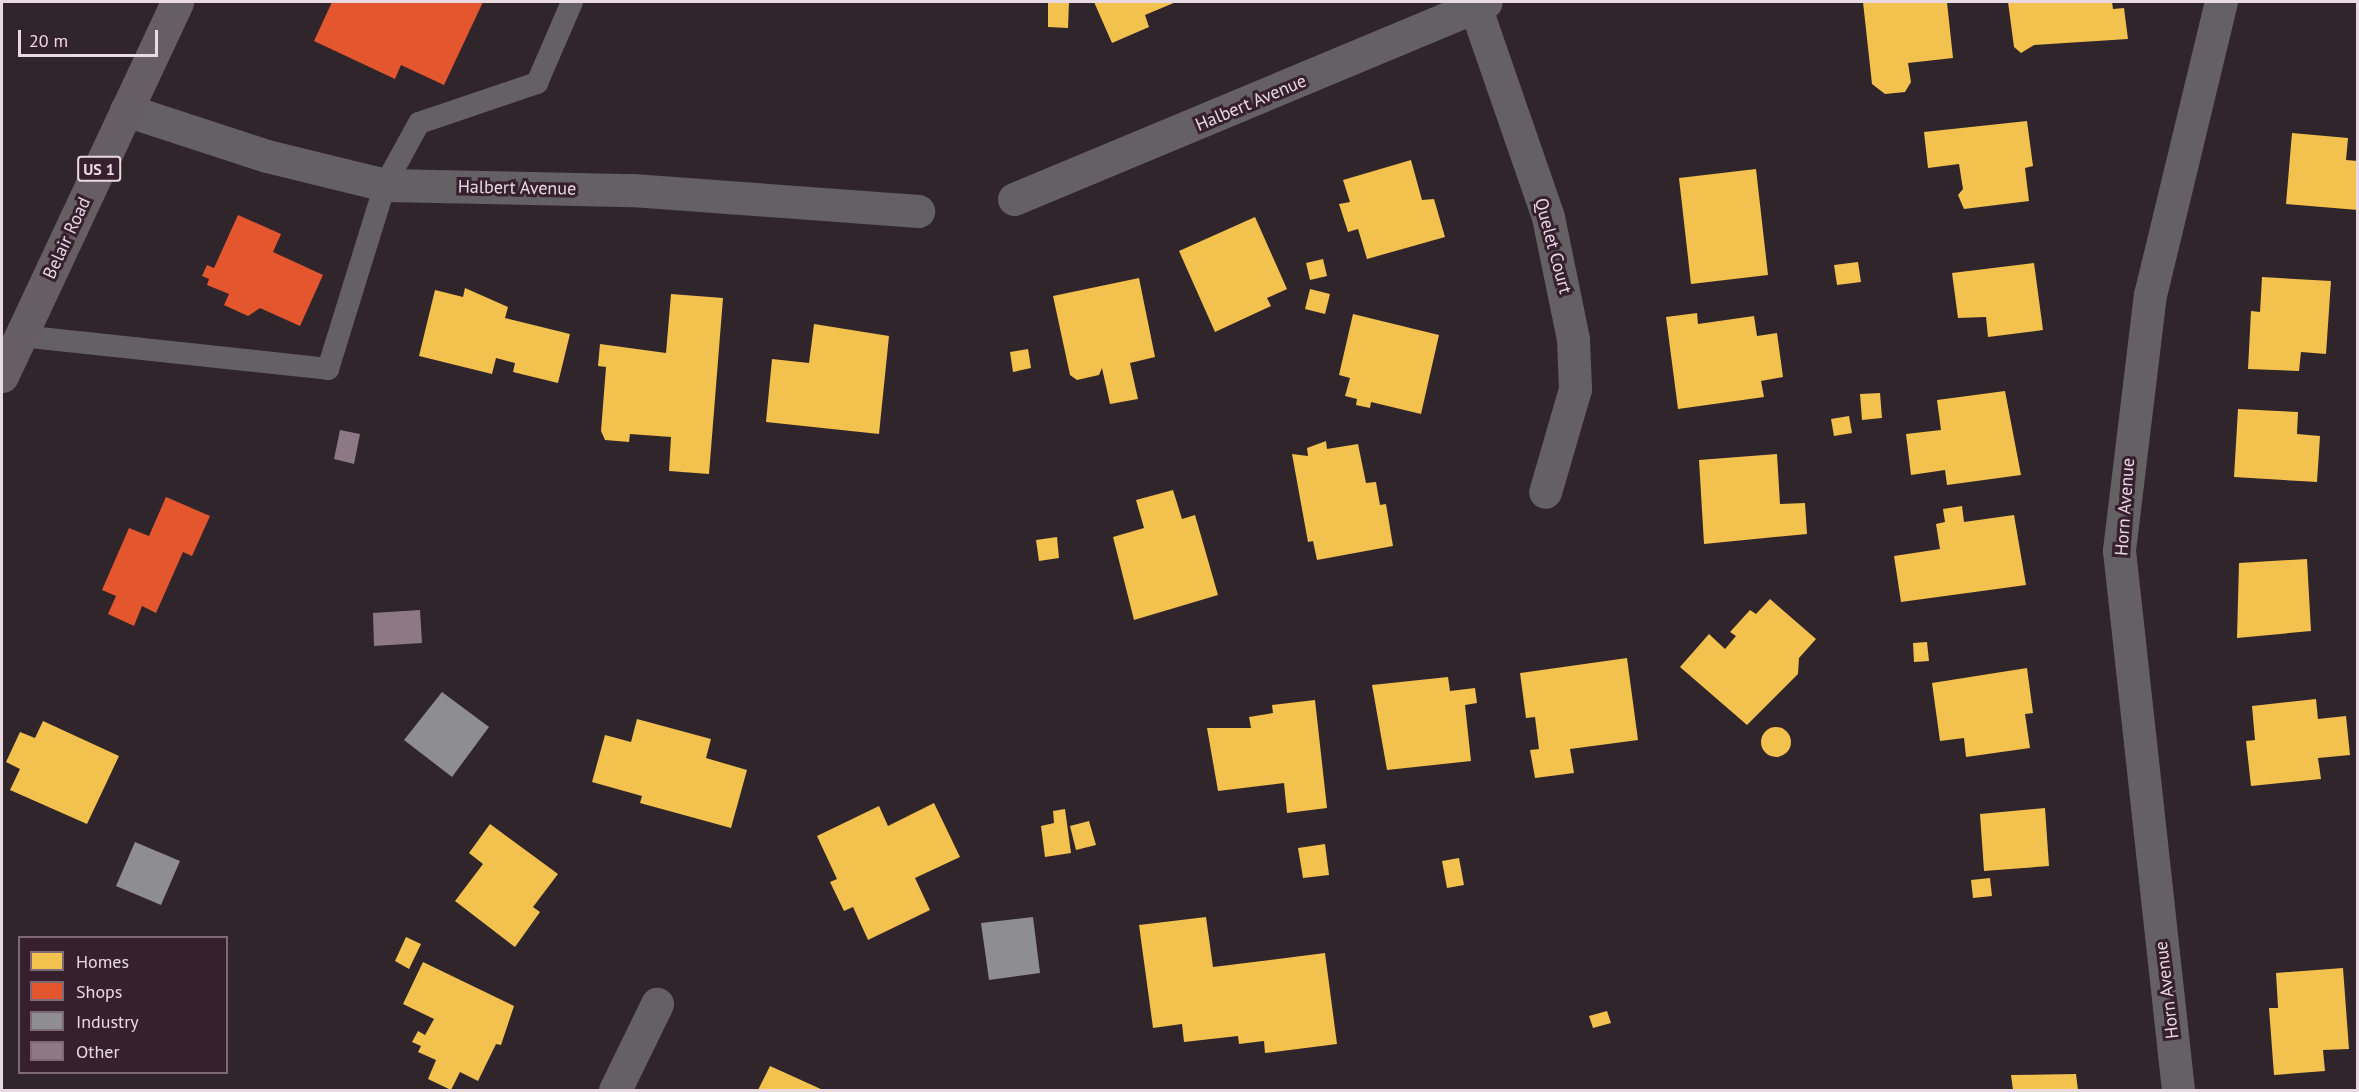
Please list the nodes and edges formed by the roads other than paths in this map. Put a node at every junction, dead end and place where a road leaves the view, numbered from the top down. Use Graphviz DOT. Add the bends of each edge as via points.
graph roads {
  1 [pos="177,2"];
  2 [pos="572,2"];
  3 [pos="2221,2"];
  4 [pos="1480,4"];
  5 [pos="126,110"];
  6 [pos="385,185"];
  7 [pos="1014,199"];
  8 [pos="918,211"];
  9 [pos="9,355"];
  10 [pos="1545,492"];
  11 [pos="657,1004"];
  12 [pos="615,1090"];
  13 [pos="2178,1090"];
  1 -- 5 [label="highway, Belair Road / US 1"];
  2 -- 6 [label="lane" via="537,83 419,123"];
  3 -- 13 [label="street, Horn Avenue" via="2150,295 2119,550"];
  4 -- 7 [label="street, Halbert Avenue"];
  4 -- 10 [label="street, Quelet Court" via="1551,227 1573,339 1575,389"];
  5 -- 6 [label="street, Halbert Avenue" via="267,156"];
  5 -- 9 [label="highway, Belair Road / US 1"];
  6 -- 8 [label="street, Halbert Avenue" via="632,190"];
  6 -- 9 [label="lane" via="328,369"];
  11 -- 12 [label="street"];
}
